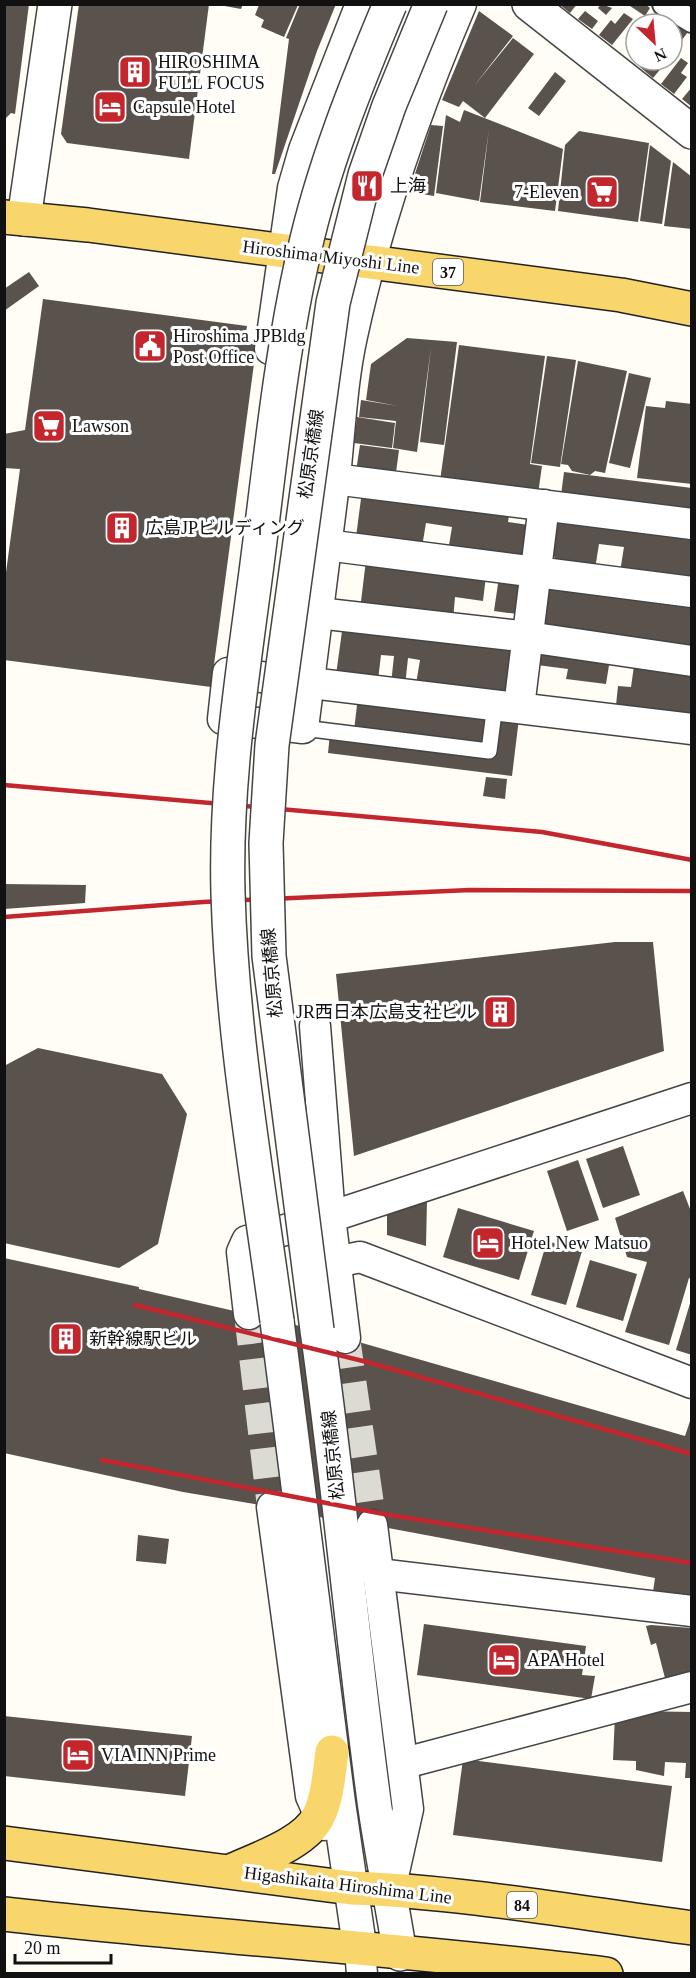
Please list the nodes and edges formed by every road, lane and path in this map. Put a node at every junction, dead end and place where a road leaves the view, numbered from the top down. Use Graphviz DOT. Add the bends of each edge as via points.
graph roads {
  1 [pos="55,4"];
  2 [pos="361,4"];
  3 [pos="390,4"];
  4 [pos="431,4"];
  5 [pos="461,4"];
  6 [pos="529,4"];
  7 [pos="664,4"];
  8 [pos="692,21"];
  9 [pos="692,132"];
  10 [pos="14,218"];
  11 [pos="283,251"];
  12 [pos="370,261"];
  13 [pos="692,309"];
  14 [pos="334,478"];
  15 [pos="544,505"];
  16 [pos="692,524"];
  17 [pos="326,545"];
  18 [pos="536,572"];
  19 [pos="692,592"];
  20 [pos="318,613"];
  21 [pos="528,637"];
  22 [pos="692,661"];
  23 [pos="228,673"];
  24 [pos="309,681"];
  25 [pos="507,706"];
  26 [pos="303,728"];
  27 [pos="692,729"];
  28 [pos="315,1026"];
  29 [pos="692,1098"];
  30 [pos="330,1217"];
  31 [pos="336,1262"];
  32 [pos="249,1314"];
  33 [pos="345,1338"];
  34 [pos="692,1383"];
  35 [pos="272,1507"];
  36 [pos="372,1525"];
  37 [pos="378,1574"];
  38 [pos="692,1611"];
  39 [pos="692,1688"];
  40 [pos="332,1752"];
  41 [pos="403,1760"];
  42 [pos="319,1815"];
  43 [pos="4,1843"];
  44 [pos="231,1872"];
  45 [pos="351,1888"];
  46 [pos="390,1890"];
  47 [pos="4,1914"];
  48 [pos="692,1928"];
  49 [pos="361,1961"];
  50 [pos="404,1964"];
  51 [pos="606,1974"];
  1 -- 10 [label="street"];
  2 -- 11 [label="street" via="304,150 293,188"];
  3 -- 40 [label="street, bridge" via="352,94 329,163 294,296 236,730 228,844 230,944 241,1048"];
  4 -- 46 [label="street, 松原京橋線, bridge" via="365,175 333,303 272,745 266,843 272,985 336,1464 339,1522 370,1770"];
  5 -- 12 [label="street" via="428,82"];
  6 -- 9 [label="street"];
  7 -- 8 [label="street"];
  10 -- 11 [label="main road, Hiroshima Miyoshi Line / 37"];
  11 -- 12 [label="main road, Hiroshima Miyoshi Line / 37"];
  11 -- 23 [label="street"];
  12 -- 13 [label="main road, Hiroshima Miyoshi Line / 37" via="621,295"];
  12 -- 14 [label="street" via="351,339"];
  14 -- 15 [label="street"];
  14 -- 17 [label="street"];
  15 -- 16 [label="street"];
  15 -- 18 [label="street"];
  17 -- 18 [label="street"];
  17 -- 20 [label="street"];
  18 -- 19 [label="street"];
  18 -- 21 [label="street"];
  20 -- 21 [label="street"];
  20 -- 24 [label="street"];
  21 -- 22 [label="street"];
  21 -- 25 [label="street"];
  23 -- 24 [label="street"];
  23 -- 26 [label="street" via="223,719"];
  24 -- 25 [label="street"];
  24 -- 26 [label="street"];
  25 -- 26 [label="lane" via="489,752"];
  25 -- 27 [label="street"];
  28 -- 30 [label="street"];
  29 -- 30 [label="street"];
  30 -- 31 [label="street"];
  30 -- 32 [label="street" via="247,1241 242,1252"];
  31 -- 33 [label="street"];
  31 -- 34 [label="street" via="360,1257"];
  35 -- 42 [label="street" via="312,1796"];
  36 -- 37 [label="street"];
  37 -- 38 [label="street"];
  37 -- 41 [label="street"];
  39 -- 41 [label="street" via="416,1760"];
  40 -- 42 [label="main road"];
  40 -- 45 [label="street"];
  41 -- 46 [label="street" via="408,1809"];
  42 -- 44 [label="main road" via="301,1836"];
  42 -- 45 [label="street"];
  43 -- 44 [label="main road, Higashikaita Hiroshima Line / 84"];
  44 -- 45 [label="main road, Higashikaita Hiroshima Line / 84"];
  45 -- 46 [label="main road, Higashikaita Hiroshima Line / 84"];
  45 -- 49 [label="street"];
  46 -- 48 [label="main road, Higashikaita Hiroshima Line / 84"];
  46 -- 50 [label="street, 松原京橋線"];
  47 -- 49 [label="main road"];
  49 -- 50 [label="main road"];
  50 -- 51 [label="main road" via="486,1959"];
}
